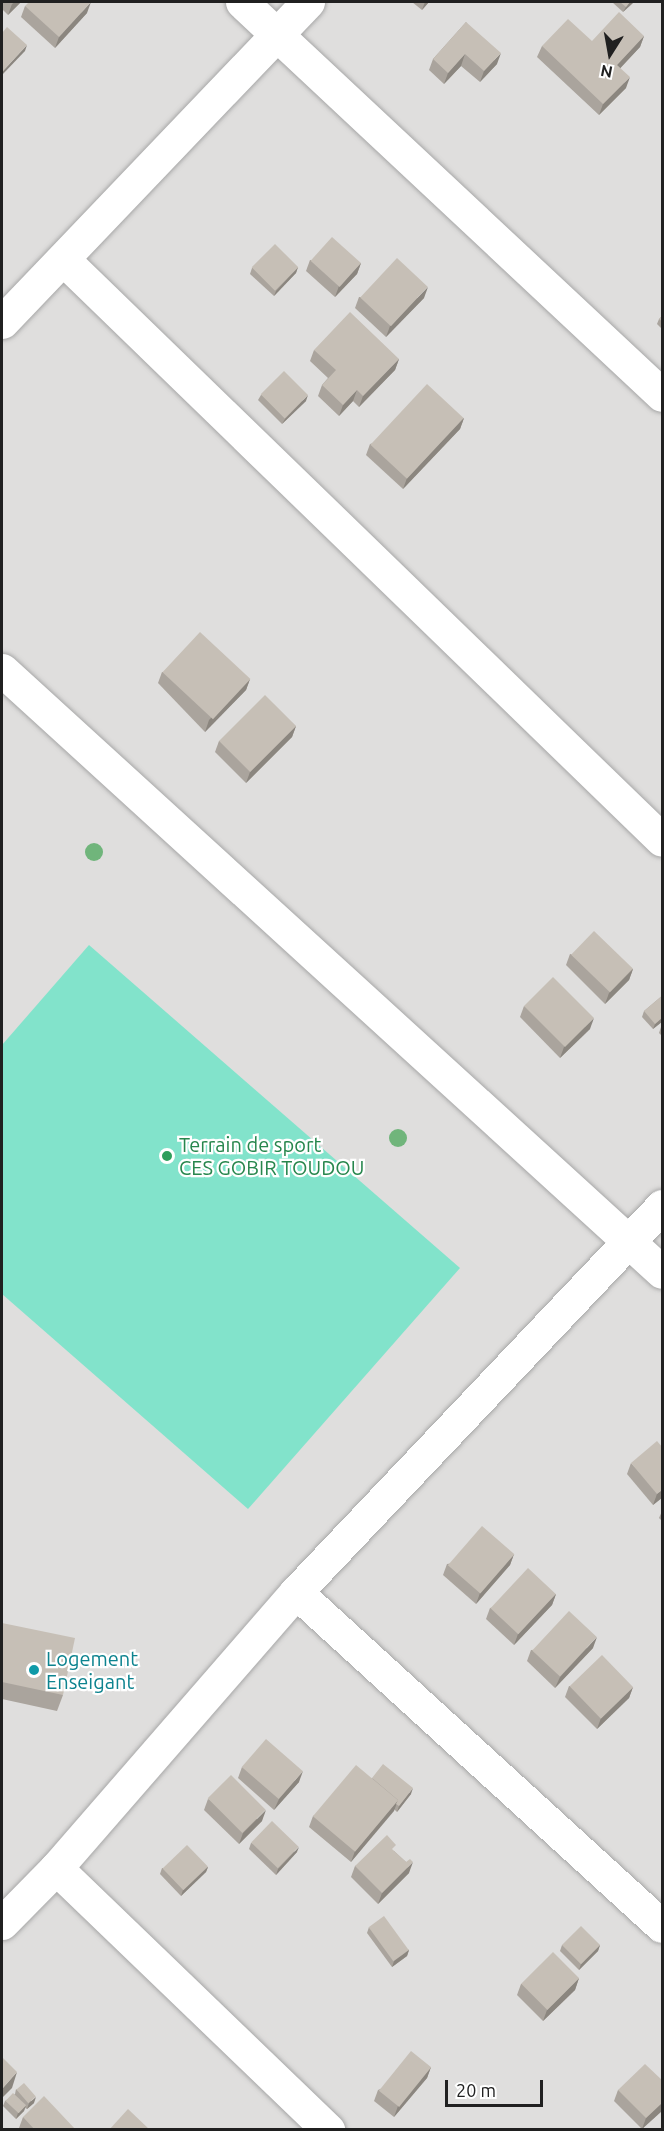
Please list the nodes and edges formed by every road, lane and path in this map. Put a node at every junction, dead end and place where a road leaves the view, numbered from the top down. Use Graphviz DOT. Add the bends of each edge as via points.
graph roads {
  1 [pos="242,2"];
  2 [pos="308,2"];
  3 [pos="275,35"];
  4 [pos="63,259"];
  5 [pos="2,322"];
  6 [pos="663,395"];
  7 [pos="2,670"];
  8 [pos="663,840"];
  9 [pos="663,1206"];
  10 [pos="628,1239"];
  11 [pos="663,1272"];
  12 [pos="296,1592"];
  13 [pos="56,1868"];
  14 [pos="2,1923"];
  15 [pos="663,1926"];
  16 [pos="328,2130"];
  1 -- 3 [label="street"];
  2 -- 3 [label="street"];
  3 -- 4 [label="street"];
  3 -- 6 [label="street"];
  4 -- 5 [label="street"];
  4 -- 8 [label="street"];
  7 -- 10 [label="street"];
  9 -- 10 [label="street"];
  10 -- 11 [label="street"];
  10 -- 12 [label="street"];
  12 -- 13 [label="street"];
  12 -- 15 [label="street"];
  13 -- 14 [label="street"];
  13 -- 16 [label="street"];
}
